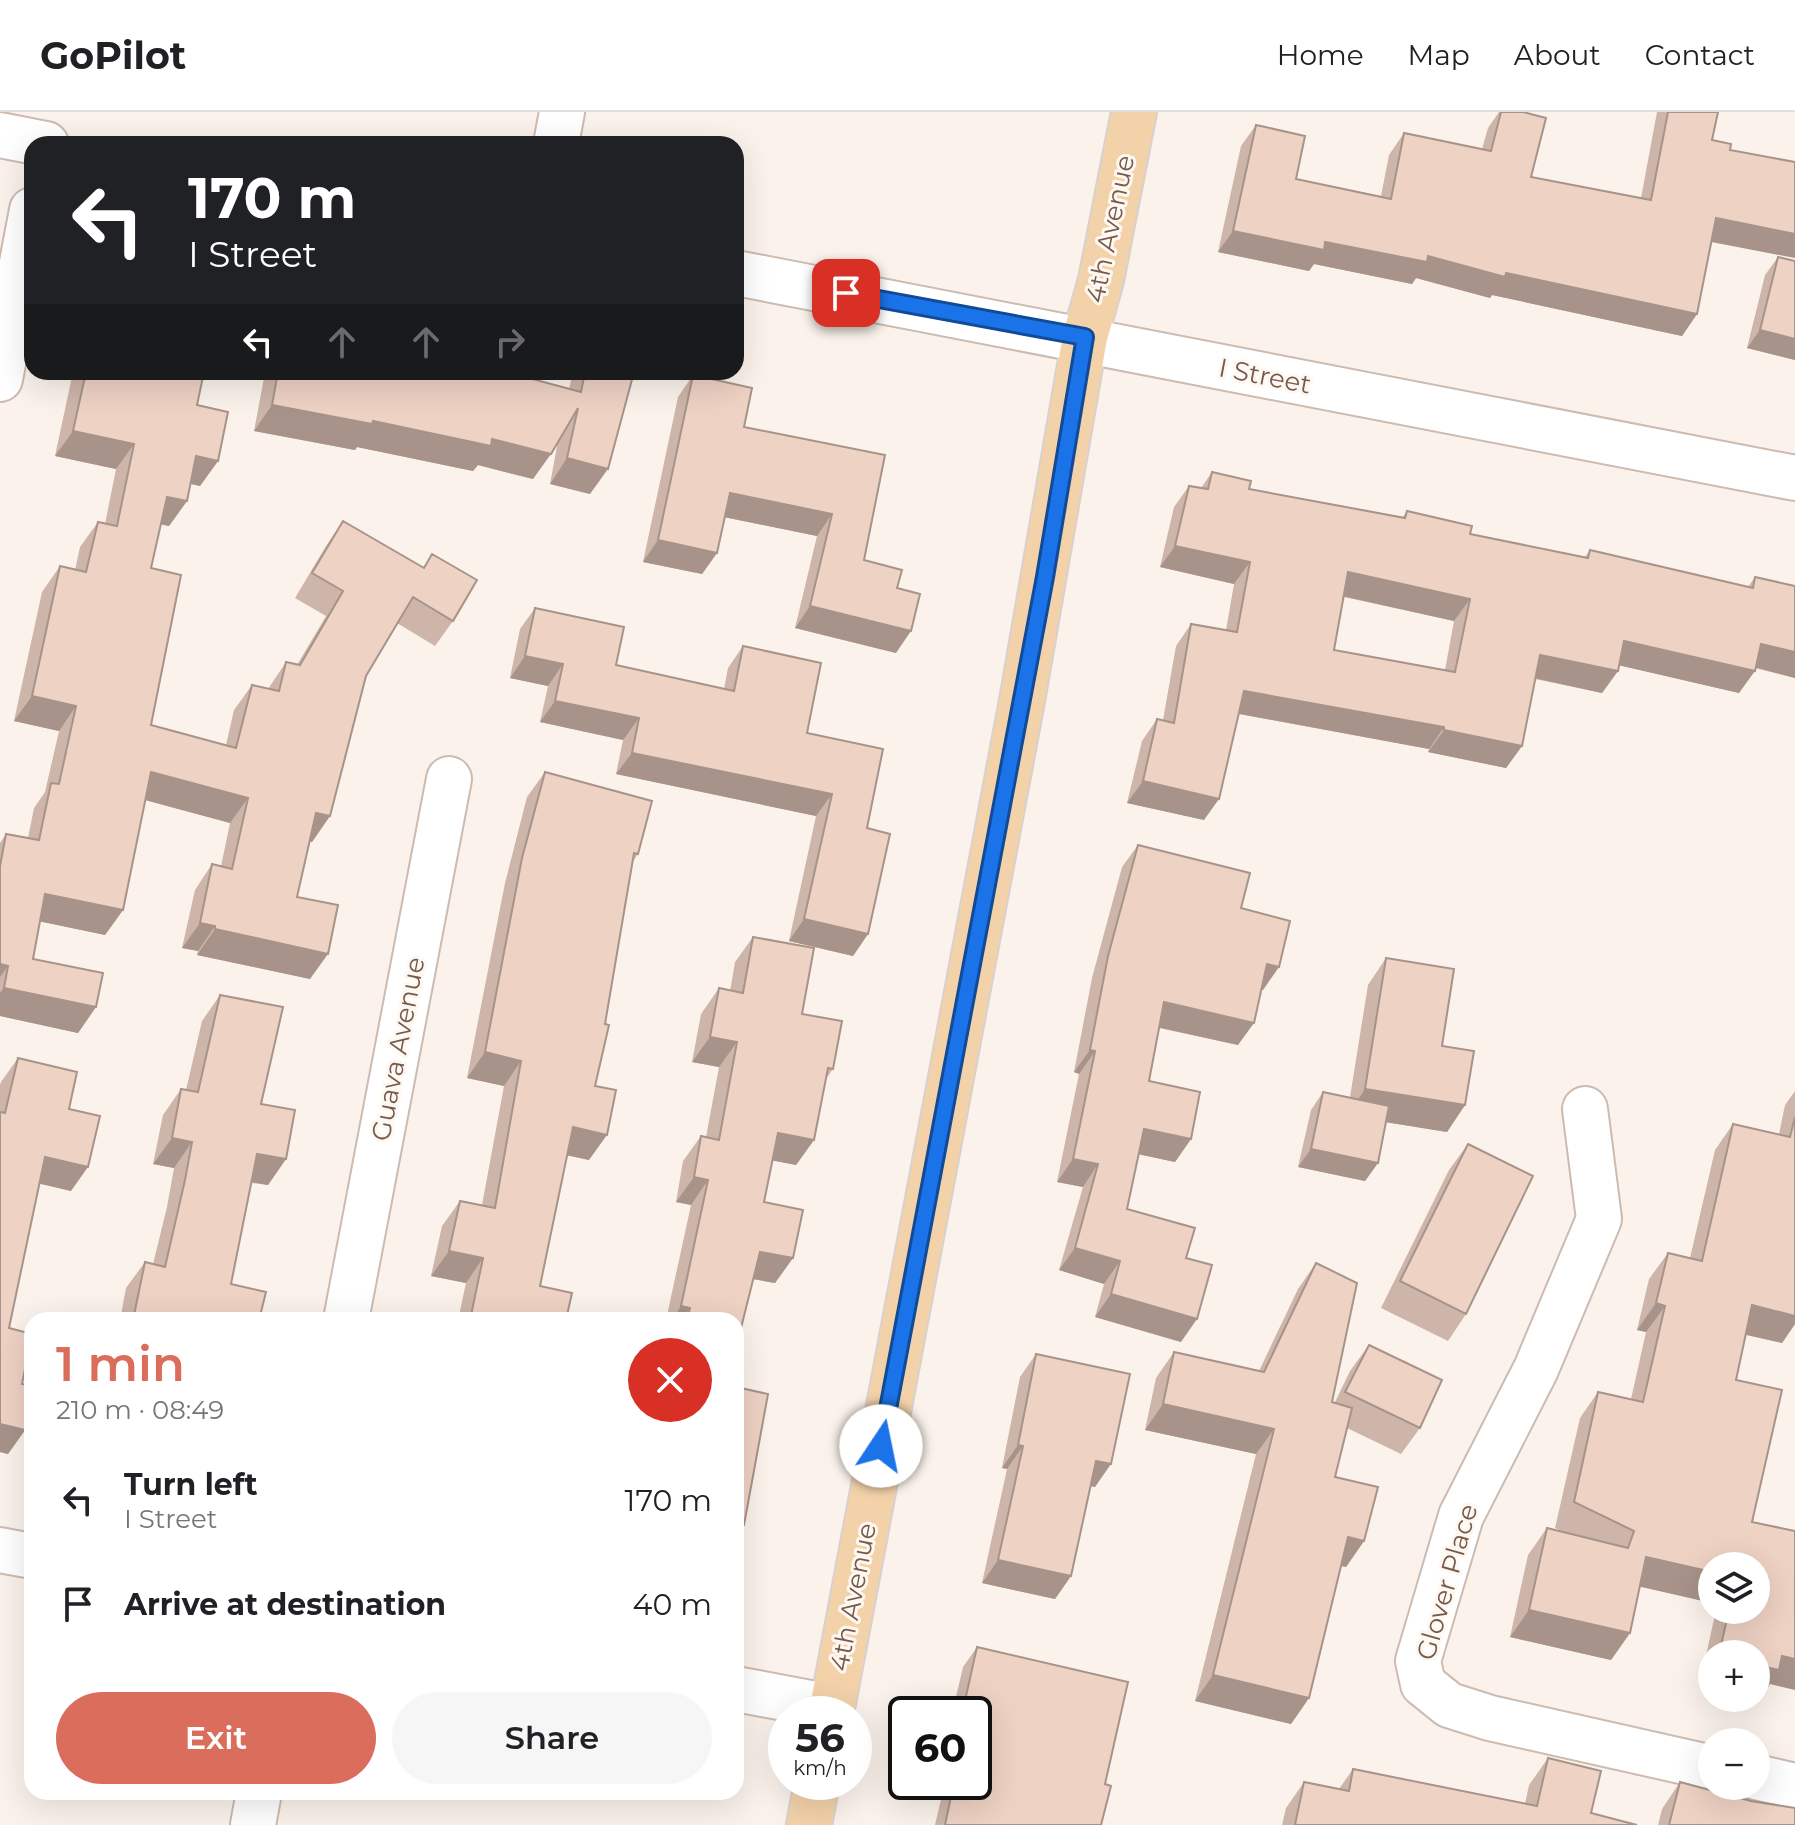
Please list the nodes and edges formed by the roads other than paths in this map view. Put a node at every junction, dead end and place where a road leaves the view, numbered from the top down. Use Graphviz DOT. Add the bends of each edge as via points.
graph roads {
  1 [pos="49,112"];
  2 [pos="562,112"];
  3 [pos="1134,112"];
  4 [pos="0,135"];
  5 [pos="44,136"];
  6 [pos="558,136"];
  7 [pos="24,140"];
  8 [pos="24,252"];
  9 [pos="744,274"];
  10 [pos="1085,337"];
  11 [pos="0,379"];
  12 [pos="1795,478"];
  13 [pos="449,779"];
  14 [pos="1585,1109"];
  15 [pos="348,1312"];
  16 [pos="0,1550"];
  17 [pos="24,1554"];
  18 [pos="744,1691"];
  19 [pos="768,1696"];
  20 [pos="834,1696"];
  21 [pos="1698,1765"];
  22 [pos="1770,1780"];
  23 [pos="1795,1786"];
  24 [pos="258,1800"];
  25 [pos="814,1800"];
  26 [pos="253,1825"];
  27 [pos="809,1825"];
  1 -- 5 [label="street"];
  2 -- 6 [label="street"];
  3 -- 10 [label="main road, 4th Avenue"];
  4 -- 7 [label="street"];
  8 -- 11 [label="street"];
  9 -- 10 [label="street, I Street"];
  10 -- 12 [label="street, I Street"];
  10 -- 20 [label="main road, 4th Avenue" via="1045,577"];
  13 -- 15 [label="street, Guava Avenue"];
  14 -- 21 [label="street, Glover Place" via="1599,1219 1536,1369 1461,1516 1418,1661 1423,1684 1449,1705"];
  16 -- 17 [label="street"];
  18 -- 19 [label="street"];
  22 -- 23 [label="street"];
  24 -- 26 [label="street"];
  25 -- 27 [label="main road"];
}
